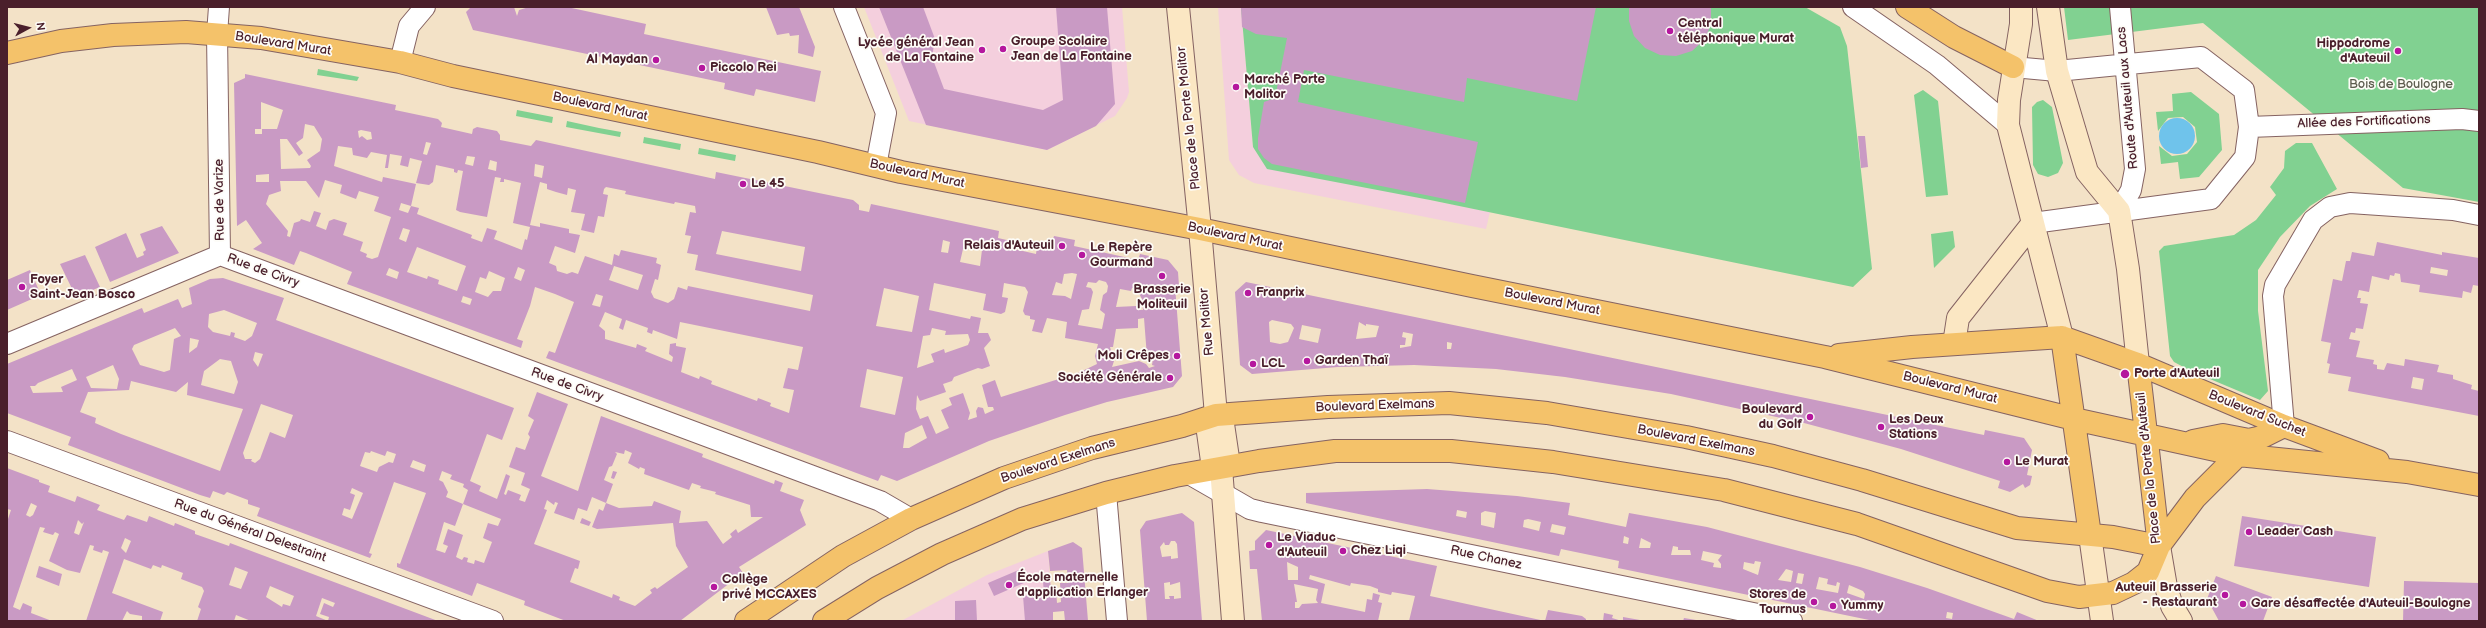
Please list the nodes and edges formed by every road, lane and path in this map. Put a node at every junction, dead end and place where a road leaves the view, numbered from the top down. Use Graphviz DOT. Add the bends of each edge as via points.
graph roads {
  1 [pos="219,7"];
  2 [pos="425,7"];
  3 [pos="844,7"];
  4 [pos="1178,7"];
  5 [pos="1853,7"];
  6 [pos="1907,7"];
  7 [pos="2021,7"];
  8 [pos="2048,7"];
  9 [pos="2120,7"];
  10 [pos="217,34"];
  11 [pos="7,53"];
  12 [pos="400,62"];
  13 [pos="2125,64"];
  14 [pos="2013,67"];
  15 [pos="2056,71"];
  16 [pos="2479,121"];
  17 [pos="2008,125"];
  18 [pos="2249,126"];
  19 [pos="876,166"];
  20 [pos="2119,210"];
  21 [pos="2479,215"];
  22 [pos="2033,223"];
  23 [pos="1200,228"];
  24 [pos="220,255"];
  25 [pos="2062,337"];
  26 [pos="7,344"];
  27 [pos="1954,344"];
  28 [pos="1825,357"];
  29 [pos="2138,364"];
  30 [pos="1216,415"];
  31 [pos="2074,419"];
  32 [pos="2284,426"];
  33 [pos="2146,435"];
  34 [pos="7,441"];
  35 [pos="2185,443"];
  36 [pos="2238,455"];
  37 [pos="1221,468"];
  38 [pos="2408,472"];
  39 [pos="1189,474"];
  40 [pos="2479,485"];
  41 [pos="1106,493"];
  42 [pos="1223,493"];
  43 [pos="911,519"];
  44 [pos="2090,535"];
  45 [pos="2159,546"];
  46 [pos="2098,596"];
  47 [pos="493,621"];
  48 [pos="746,621"];
  49 [pos="824,621"];
  50 [pos="1117,621"];
  51 [pos="1234,621"];
  52 [pos="1792,621"];
  53 [pos="2102,621"];
  54 [pos="2181,621"];
  1 -- 10 [label="street, Rue de Varize"];
  2 -- 12 [label="street" via="409,26"];
  3 -- 19 [label="street" via="886,113"];
  4 -- 23 [label="main road, Place de la Porte Molitor"];
  5 -- 17 [label="street" via="1932,62"];
  6 -- 14 [label="main road" via="1954,37"];
  7 -- 14 [label="main road" via="2021,24"];
  8 -- 15 [label="main road"];
  9 -- 13 [label="street, Route d'Auteuil aux Lacs"];
  10 -- 11 [label="main road, Boulevard Murat" via="186,32 113,35 61,41"];
  10 -- 12 [label="main road, Boulevard Murat" via="261,38"];
  10 -- 24 [label="street, Rue de Varize"];
  12 -- 19 [label="main road, Boulevard Murat" via="453,76"];
  13 -- 15 [label="street"];
  13 -- 18 [label="street" via="2201,57 2244,90"];
  13 -- 20 [label="street, Route d'Auteuil aux Lacs" via="2135,169 2131,190"];
  14 -- 15 [label="street"];
  14 -- 17 [label="main road"];
  15 -- 20 [label="main road" via="2087,172"];
  16 -- 18 [label="street, Allée des Fortifications" via="2462,119"];
  17 -- 22 [label="main road"];
  18 -- 20 [label="street" via="2245,156 2211,199"];
  19 -- 23 [label="main road, Boulevard Murat"];
  20 -- 22 [label="street"];
  20 -- 29 [label="main road, Place de la Porte d'Auteuil"];
  21 -- 32 [label="street" via="2453,210 2350,203 2330,207 2313,220 2275,284 2273,296"];
  22 -- 25 [label="main road"];
  22 -- 27 [label="main road" via="1958,318"];
  23 -- 28 [label="main road, Boulevard Murat"];
  23 -- 30 [label="main road, Rue Molitor"];
  24 -- 26 [label="street, Rue de Varize"];
  24 -- 43 [label="street, Rue de Civry" via="880,501"];
  25 -- 27 [label="main road, Boulevard Murat"];
  25 -- 29 [label="main road, Boulevard Suchet"];
  25 -- 31 [label="main road"];
  27 -- 28 [label="main road, Boulevard Murat"];
  28 -- 31 [label="main road, Boulevard Murat"];
  29 -- 32 [label="main road, Boulevard Suchet"];
  29 -- 33 [label="main road, Place de la Porte d'Auteuil"];
  30 -- 37 [label="main road, Rue Molitor" via="1208,425 1212,461"];
  30 -- 43 [label="main road, Boulevard Exelmans" via="1092,448 1012,475"];
  30 -- 44 [label="main road, Boulevard Exelmans" via="1328,407 1450,403 1547,413 1686,437 1773,456 1862,480 2018,528"];
  31 -- 33 [label="main road, Boulevard Suchet"];
  31 -- 44 [label="main road"];
  32 -- 35 [label="main road" via="2262,438 2249,440 2223,435"];
  32 -- 38 [label="main road, Boulevard Suchet"];
  33 -- 35 [label="main road, Boulevard Suchet"];
  33 -- 45 [label="main road, Place de la Porte d'Auteuil"];
  34 -- 47 [label="street, Rue du Général Delestraint"];
  35 -- 36 [label="main road, Boulevard Suchet"];
  36 -- 38 [label="main road, Boulevard Suchet"];
  36 -- 45 [label="main road" via="2195,498"];
  37 -- 39 [label="main road"];
  37 -- 42 [label="main road, Rue Molitor"];
  37 -- 46 [label="main road, Place de la Porte d'Auteuil" via="1336,451 1451,450 1553,462 1724,490 1857,524 2052,592 2079,597"];
  38 -- 40 [label="main road, Boulevard Suchet"];
  39 -- 41 [label="main road"];
  39 -- 42 [label="street, Rue Chanez"];
  41 -- 49 [label="main road" via="1022,519 942,554 877,588"];
  41 -- 50 [label="street"];
  42 -- 51 [label="main road, Rue Molitor"];
  42 -- 52 [label="street, Rue Chanez" via="1250,509 1262,512"];
  43 -- 48 [label="main road, Boulevard Exelmans" via="843,556"];
  44 -- 45 [label="main road" via="2132,539"];
  44 -- 46 [label="main road"];
  45 -- 46 [label="main road, Place de la Porte d'Auteuil" via="2152,566 2141,579 2124,589"];
  45 -- 54 [label="main road" via="2166,587 2172,606"];
  46 -- 53 [label="main road"];
}
